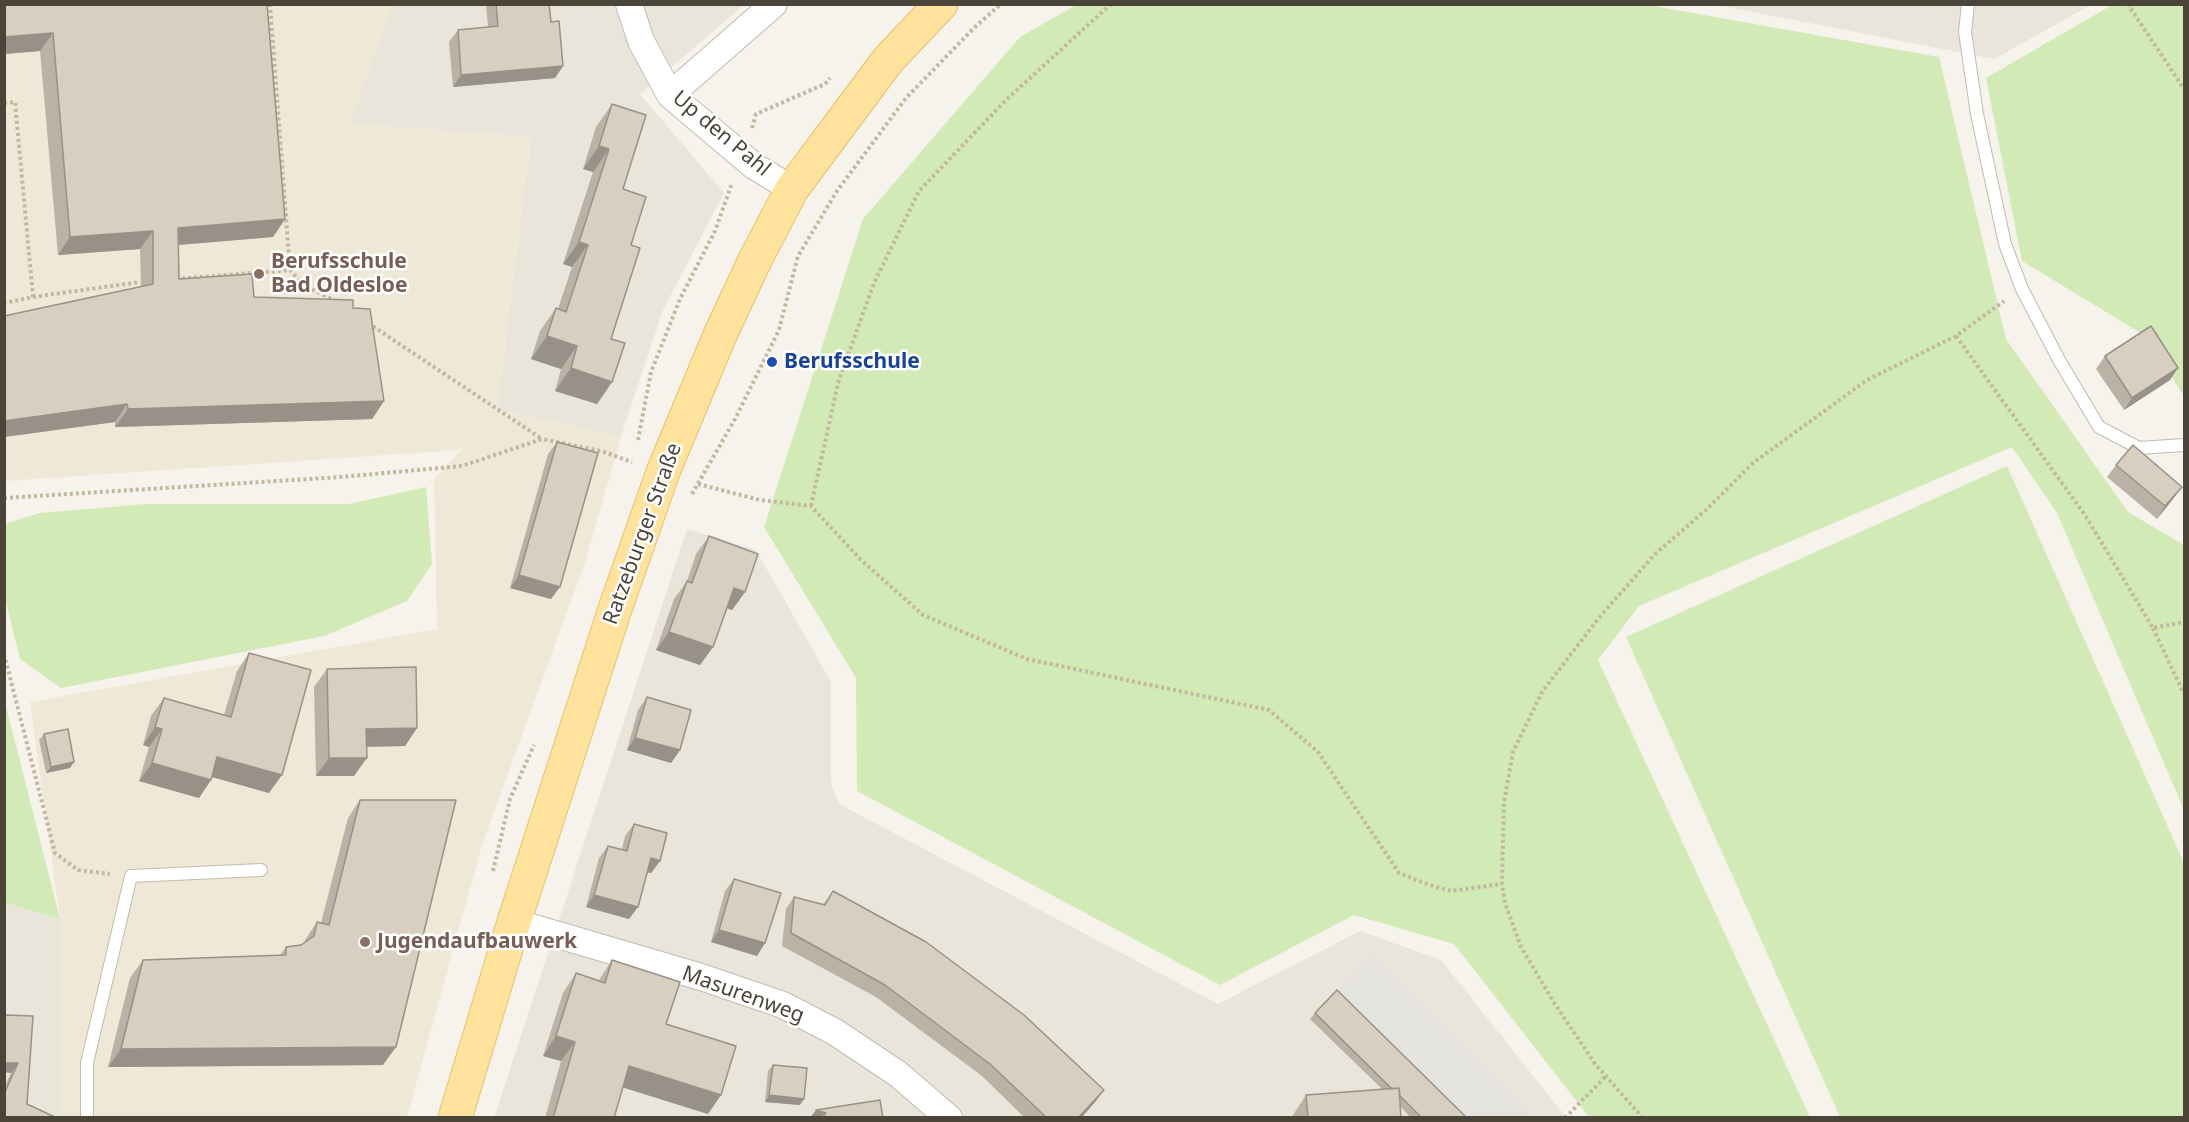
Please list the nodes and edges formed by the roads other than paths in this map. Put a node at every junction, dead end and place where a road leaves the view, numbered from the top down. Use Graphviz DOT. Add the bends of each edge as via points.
graph roads {
  1 [pos="629,4"];
  2 [pos="774,4"];
  3 [pos="940,4"];
  4 [pos="1968,4"];
  5 [pos="670,95"];
  6 [pos="792,189"];
  7 [pos="2184,445"];
  8 [pos="261,870"];
  9 [pos="514,922"];
  10 [pos="87,1118"];
  11 [pos="455,1118"];
  12 [pos="949,1118"];
  1 -- 5 [label="street, Up den Pahl" via="641,41"];
  2 -- 5 [label="street"];
  3 -- 6 [label="main road, Ratzeburger Straße" via="888,60"];
  4 -- 7 [label="lane" via="1965,32 1977,114 2005,244 2022,289 2099,427 2139,448"];
  5 -- 6 [label="street, Up den Pahl" via="754,166"];
  6 -- 9 [label="main road, Ratzeburger Straße" via="720,335 663,472 580,712"];
  8 -- 10 [label="lane" via="131,876 87,1063"];
  9 -- 11 [label="main road, Ratzeburger Straße"];
  9 -- 12 [label="street, Masurenweg" via="783,1005 836,1032 898,1074"];
}
